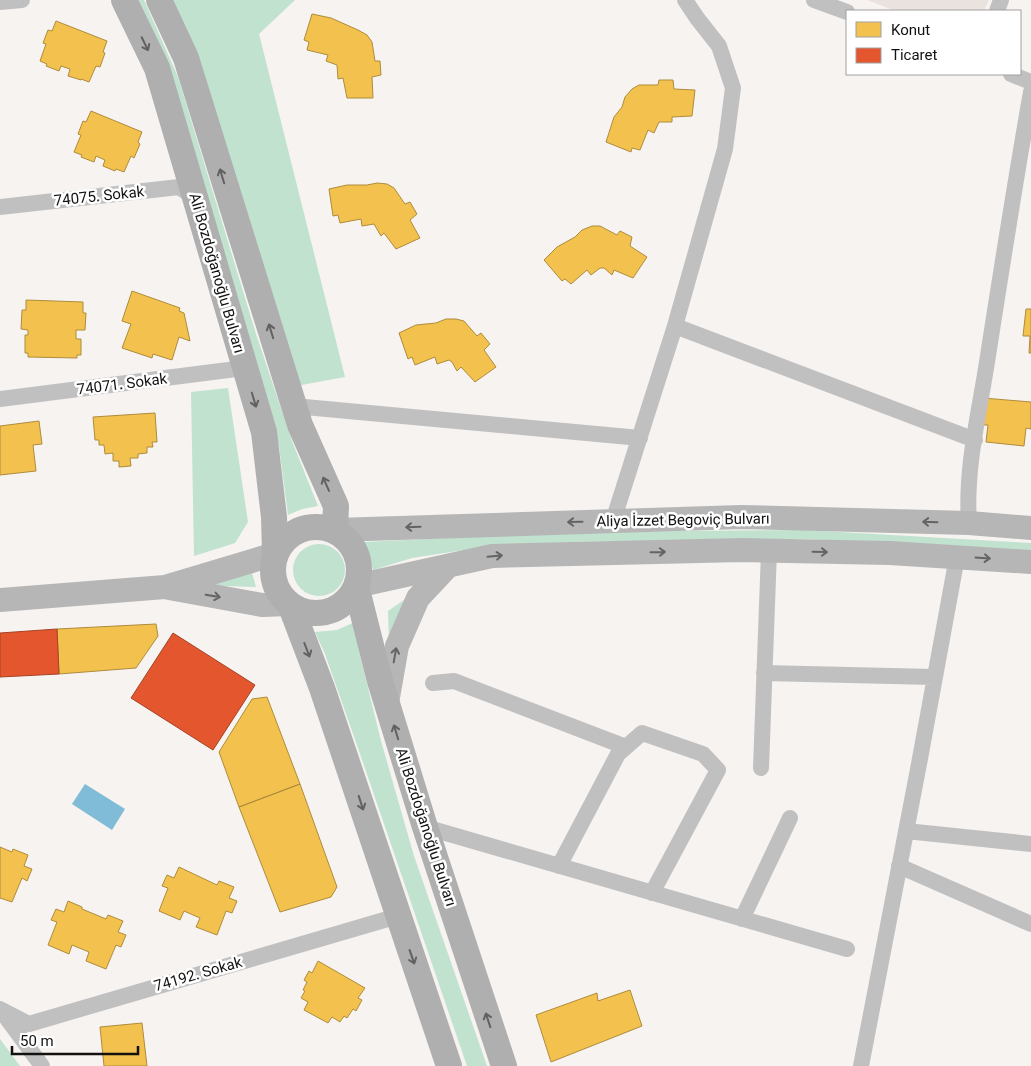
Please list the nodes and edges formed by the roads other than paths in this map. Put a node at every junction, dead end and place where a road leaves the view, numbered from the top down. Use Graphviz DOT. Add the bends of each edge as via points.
graph roads {
  1 [pos="22,0"];
  2 [pos="124,0"];
  3 [pos="159,0"];
  4 [pos="685,0"];
  5 [pos="814,0"];
  6 [pos="0,2"];
  7 [pos="846,12"];
  8 [pos="1014,75"];
  9 [pos="1031,82"];
  10 [pos="1031,92"];
  11 [pos="194,197"];
  12 [pos="0,207"];
  13 [pos="675,326"];
  14 [pos="244,368"];
  15 [pos="0,399"];
  16 [pos="294,406"];
  17 [pos="640,438"];
  18 [pos="975,440"];
  19 [pos="613,521"];
  20 [pos="969,523"];
  21 [pos="1031,528"];
  22 [pos="335,530"];
  23 [pos="769,551"];
  24 [pos="275,554"];
  25 [pos="957,557"];
  26 [pos="1031,562"];
  27 [pos="448,566"];
  28 [pos="356,586"];
  29 [pos="165,587"];
  30 [pos="0,600"];
  31 [pos="290,604"];
  32 [pos="764,674"];
  33 [pos="934,677"];
  34 [pos="433,683"];
  35 [pos="387,703"];
  36 [pos="626,747"];
  37 [pos="761,768"];
  38 [pos="790,818"];
  39 [pos="425,827"];
  40 [pos="906,831"];
  41 [pos="1031,844"];
  42 [pos="559,866"];
  43 [pos="899,866"];
  44 [pos="652,893"];
  45 [pos="398,916"];
  46 [pos="742,919"];
  47 [pos="1031,924"];
  48 [pos="847,949"];
  49 [pos="0,1009"];
  50 [pos="42,1066"];
  51 [pos="449,1066"];
  52 [pos="504,1066"];
  53 [pos="860,1066"];
  1 -- 6 [label="street"];
  2 -- 11 [label="main road, Ali Bozdoğanoğlu Bulvarı, one-way" via="157,68"];
  16 -- 3 [label="main road, one-way" via="186,58"];
  4 -- 13 [label="street" via="719,46 733,88 725,149"];
  5 -- 7 [label="street"];
  8 -- 9 [label="street"];
  10 -- 18 [label="street"];
  11 -- 12 [label="street, 74075. Sokak" via="179,187"];
  11 -- 14 [label="main road, Ali Bozdoğanoğlu Bulvarı"];
  13 -- 17 [label="street"];
  13 -- 18 [label="street"];
  14 -- 15 [label="street, 74071. Sokak"];
  14 -- 24 [label="main road, Ali Bozdoğanoğlu Bulvarı, one-way" via="264,432"];
  16 -- 17 [label="street"];
  22 -- 16 [label="main road, one-way" via="336,506"];
  17 -- 19 [label="street"];
  18 -- 20 [label="street" via="968,493"];
  20 -- 19 [label="main road, Aliya İzzet Begoviç Bulvarı, one-way" via="741,516"];
  19 -- 22 [label="main road, Aliya İzzet Begoviç Bulvarı, one-way"];
  20 -- 21 [label="main road, Aliya İzzet Begoviç Bulvarı"];
  22 -- 24 [label="main road" via="321,526 293,533"];
  22 -- 28 [label="main road" via="356,552 360,566"];
  23 -- 25 [label="main road, Aliya İzzet Begoviç Bulvarı, one-way"];
  27 -- 23 [label="main road, Aliya İzzet Begoviç Bulvarı, one-way" via="492,556"];
  23 -- 32 [label="street"];
  24 -- 29 [label="main road"];
  24 -- 31 [label="main road" via="274,581"];
  25 -- 26 [label="main road, Aliya İzzet Begoviç Bulvarı, one-way"];
  25 -- 33 [label="street"];
  27 -- 28 [label="main road, Aliya İzzet Begoviç Bulvarı"];
  35 -- 27 [label="main road, one-way" via="397,646 418,598"];
  28 -- 31 [label="main road" via="343,605 330,612 316,614"];
  28 -- 35 [label="main road, Ali Bozdoğanoğlu Bulvarı"];
  29 -- 30 [label="main road"];
  29 -- 31 [label="main road, one-way" via="262,605"];
  31 -- 45 [label="main road, one-way" via="322,688"];
  32 -- 33 [label="street"];
  32 -- 37 [label="street"];
  33 -- 40 [label="street"];
  34 -- 36 [label="street" via="454,681"];
  39 -- 35 [label="main road, Ali Bozdoğanoğlu Bulvarı, one-way"];
  36 -- 42 [label="street" via="618,754"];
  36 -- 44 [label="street" via="642,733 704,754 718,770"];
  38 -- 46 [label="street"];
  39 -- 42 [label="street"];
  52 -- 39 [label="main road, Ali Bozdoğanoğlu Bulvarı, one-way"];
  40 -- 41 [label="street"];
  40 -- 43 [label="street"];
  42 -- 44 [label="street"];
  43 -- 47 [label="street"];
  43 -- 53 [label="street"];
  44 -- 46 [label="street"];
  45 -- 49 [label="street, 74192. Sokak" via="29,1024"];
  45 -- 51 [label="main road, one-way"];
  46 -- 48 [label="street"];
  49 -- 50 [label="street"];
}
